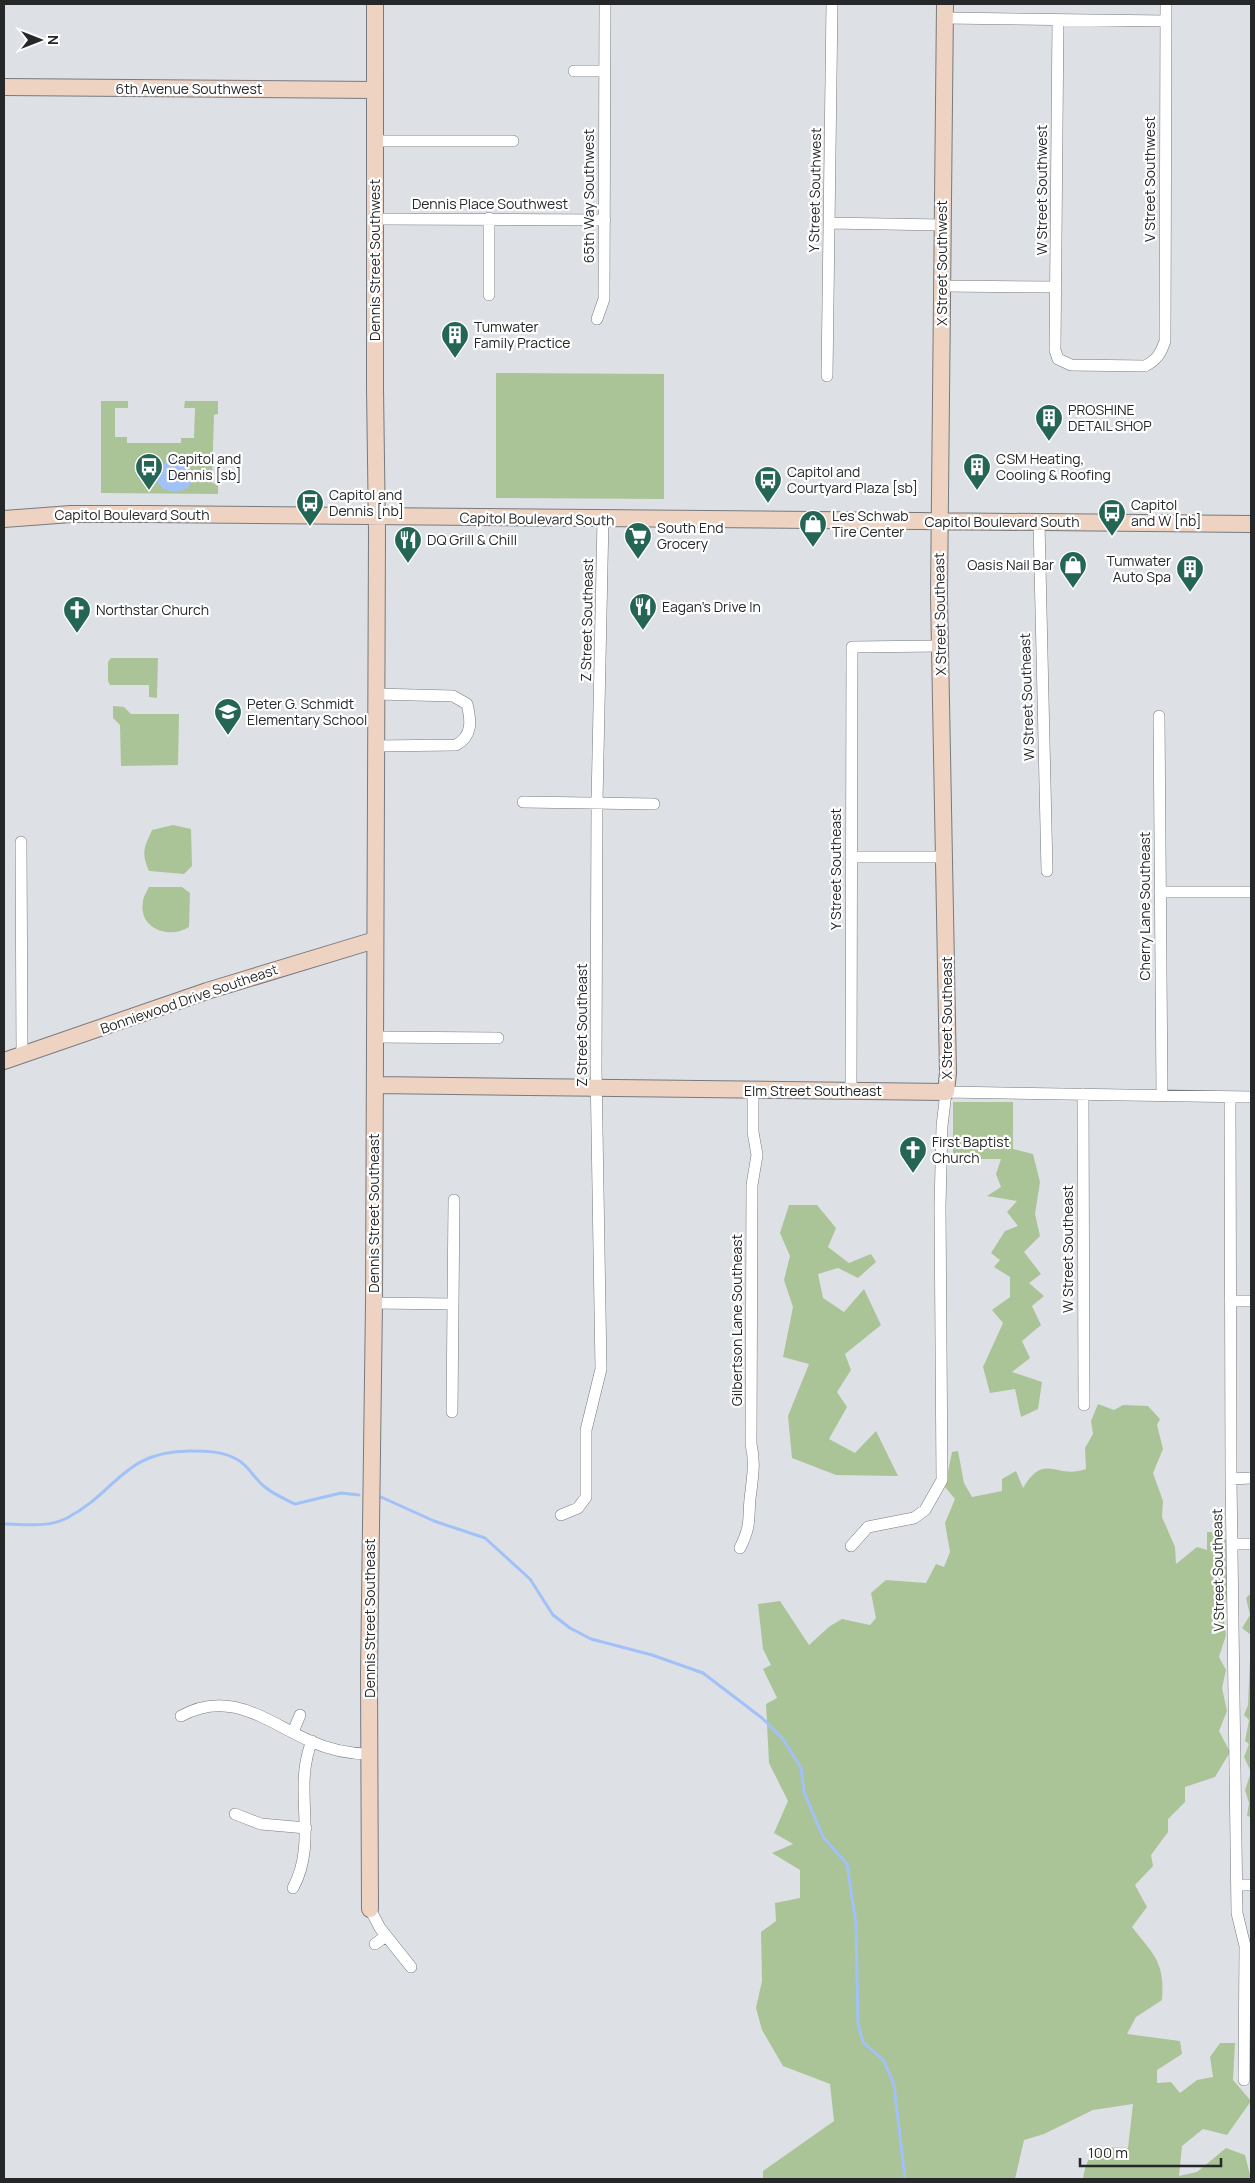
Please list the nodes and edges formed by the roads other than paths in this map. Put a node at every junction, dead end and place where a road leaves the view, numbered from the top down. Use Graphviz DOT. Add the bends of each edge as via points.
graph roads {
  1 [pos="375,4"];
  2 [pos="605,4"];
  3 [pos="832,4"];
  4 [pos="1166,4"];
  5 [pos="945,11"];
  6 [pos="1058,20"];
  7 [pos="1166,21"];
  8 [pos="574,71"];
  9 [pos="604,71"];
  10 [pos="4,87"];
  11 [pos="375,90"];
  12 [pos="375,141"];
  13 [pos="514,141"];
  14 [pos="489,218"];
  15 [pos="375,219"];
  16 [pos="604,220"];
  17 [pos="829,223"];
  18 [pos="942,225"];
  19 [pos="942,286"];
  20 [pos="1056,287"];
  21 [pos="489,295"];
  22 [pos="597,320"];
  23 [pos="1058,360"];
  24 [pos="827,376"];
  25 [pos="377,517"];
  26 [pos="4,519"];
  27 [pos="604,519"];
  28 [pos="939,522"];
  29 [pos="1039,523"];
  30 [pos="1251,524"];
  31 [pos="940,646"];
  32 [pos="376,694"];
  33 [pos="1159,716"];
  34 [pos="376,746"];
  35 [pos="523,802"];
  36 [pos="597,802"];
  37 [pos="654,804"];
  38 [pos="21,842"];
  39 [pos="851,857"];
  40 [pos="944,857"];
  41 [pos="1047,870"];
  42 [pos="1160,892"];
  43 [pos="1251,892"];
  44 [pos="375,940"];
  45 [pos="375,1037"];
  46 [pos="498,1038"];
  47 [pos="22,1054"];
  48 [pos="4,1061"];
  49 [pos="375,1085"];
  50 [pos="597,1088"];
  51 [pos="753,1091"];
  52 [pos="851,1092"];
  53 [pos="946,1092"];
  54 [pos="1083,1094"];
  55 [pos="1162,1095"];
  56 [pos="1230,1097"];
  57 [pos="1251,1097"];
  58 [pos="454,1200"];
  59 [pos="1230,1300"];
  60 [pos="1251,1301"];
  61 [pos="374,1303"];
  62 [pos="453,1304"];
  63 [pos="1084,1405"];
  64 [pos="452,1412"];
  65 [pos="1251,1478"];
  66 [pos="1231,1479"];
  67 [pos="561,1516"];
  68 [pos="1233,1544"];
  69 [pos="1251,1544"];
  70 [pos="851,1546"];
  71 [pos="740,1548"];
  72 [pos="300,1715"];
  73 [pos="181,1716"];
  74 [pos="294,1732"];
  75 [pos="312,1741"];
  76 [pos="370,1754"];
  77 [pos="235,1814"];
  78 [pos="306,1828"];
  79 [pos="1237,1885"];
  80 [pos="1251,1885"];
  81 [pos="293,1888"];
  82 [pos="370,1909"];
  83 [pos="386,1936"];
  84 [pos="375,1944"];
  85 [pos="411,1967"];
  86 [pos="1248,2042"];
  87 [pos="1244,2080"];
  1 -- 11 [label="street, Dennis Street Southwest"];
  2 -- 9 [label="street, 65th Way Southwest"];
  3 -- 17 [label="street, Y Street Southwest"];
  4 -- 7 [label="street, V Street Southwest"];
  5 -- 6 [label="street"];
  5 -- 18 [label="street, X Street Southwest"];
  6 -- 7 [label="street"];
  6 -- 20 [label="street, W Street Southwest"];
  7 -- 23 [label="street, V Street Southwest" via="1165,341 1154,362 1145,366 1071,365"];
  8 -- 9 [label="street"];
  9 -- 16 [label="street, 65th Way Southwest"];
  10 -- 11 [label="street, 6th Avenue Southwest"];
  11 -- 12 [label="street, Dennis Street Southwest"];
  12 -- 13 [label="street"];
  12 -- 15 [label="street, Dennis Street Southwest"];
  14 -- 15 [label="street, Dennis Place Southwest"];
  14 -- 16 [label="street, Dennis Place Southwest"];
  14 -- 21 [label="street"];
  15 -- 25 [label="street, Dennis Street Southwest"];
  16 -- 22 [label="street, 65th Way Southwest" via="604,299"];
  17 -- 18 [label="street"];
  17 -- 24 [label="street, Y Street Southwest"];
  18 -- 19 [label="street, X Street Southwest"];
  19 -- 20 [label="street"];
  19 -- 28 [label="street, X Street Southwest"];
  20 -- 23 [label="street, W Street Southwest" via="1055,350"];
  25 -- 26 [label="street, Capitol Boulevard South" via="92,514"];
  25 -- 27 [label="street, Capitol Boulevard South"];
  25 -- 32 [label="street, Dennis Street Southeast"];
  27 -- 28 [label="street, Capitol Boulevard South"];
  27 -- 36 [label="street, Z Street Southeast"];
  28 -- 29 [label="street, Capitol Boulevard South"];
  28 -- 31 [label="street, X Street Southeast"];
  29 -- 30 [label="street, Capitol Boulevard South"];
  29 -- 41 [label="street, W Street Southeast"];
  31 -- 39 [label="street, Y Street Southeast" via="852,647"];
  31 -- 40 [label="street, X Street Southeast"];
  32 -- 34 [label="street, Dennis Street Southeast"];
  32 -- 34 [label="street" via="454,696 467,704 470,724 469,734 456,746"];
  33 -- 42 [label="street, Cherry Lane Southeast"];
  34 -- 44 [label="street, Dennis Street Southeast"];
  35 -- 36 [label="street"];
  36 -- 37 [label="street"];
  36 -- 50 [label="street, Z Street Southeast"];
  38 -- 47 [label="street"];
  39 -- 40 [label="street"];
  39 -- 52 [label="street, Y Street Southeast"];
  40 -- 53 [label="street, X Street Southeast"];
  42 -- 43 [label="street"];
  42 -- 55 [label="street, Cherry Lane Southeast"];
  44 -- 45 [label="street, Dennis Street Southeast"];
  44 -- 47 [label="street, Bonniewood Drive Southeast" via="207,991"];
  45 -- 46 [label="street"];
  45 -- 49 [label="street, Dennis Street Southeast"];
  47 -- 48 [label="street, Bonniewood Drive Southeast"];
  49 -- 50 [label="street, Elm Street Southeast"];
  49 -- 61 [label="street, Dennis Street Southeast"];
  50 -- 51 [label="street, Elm Street Southeast"];
  50 -- 67 [label="street, Z Street Southeast" via="601,1369 586,1430 586,1496 578,1508"];
  51 -- 52 [label="street, Elm Street Southeast"];
  51 -- 71 [label="street, Gilbertson Lane Southeast" via="753,1132 757,1155 752,1184 751,1444 755,1468 750,1528"];
  52 -- 53 [label="street, Elm Street Southeast"];
  53 -- 54 [label="street, Elm Street Southeast"];
  53 -- 70 [label="street, X Street Southeast" via="940,1206 942,1480 925,1510 914,1518 868,1527"];
  54 -- 55 [label="street, Elm Street Southeast"];
  54 -- 63 [label="street, W Street Southeast"];
  55 -- 56 [label="street, Elm Street Southeast"];
  56 -- 57 [label="street, Elm Street Southeast"];
  56 -- 59 [label="street, V Street Southeast"];
  58 -- 62 [label="street"];
  59 -- 60 [label="street"];
  59 -- 66 [label="street, V Street Southeast"];
  61 -- 62 [label="street"];
  61 -- 76 [label="street, Dennis Street Southeast"];
  62 -- 64 [label="street"];
  65 -- 66 [label="street"];
  66 -- 68 [label="street, V Street Southeast"];
  68 -- 69 [label="street"];
  68 -- 79 [label="street, V Street Southeast"];
  72 -- 74 [label="street"];
  73 -- 74 [label="street" via="203,1707 231,1706"];
  74 -- 75 [label="street"];
  75 -- 76 [label="street" via="340,1752"];
  75 -- 78 [label="street" via="305,1764"];
  76 -- 82 [label="street, Dennis Street Southeast"];
  77 -- 78 [label="street" via="261,1824"];
  78 -- 81 [label="street" via="305,1859"];
  79 -- 80 [label="street"];
  79 -- 86 [label="street, V Street Southeast" via="1237,1913 1245,1946"];
  82 -- 83 [label="street"];
  83 -- 84 [label="street"];
  83 -- 85 [label="street"];
  86 -- 87 [label="street, V Street Southeast"];
}
